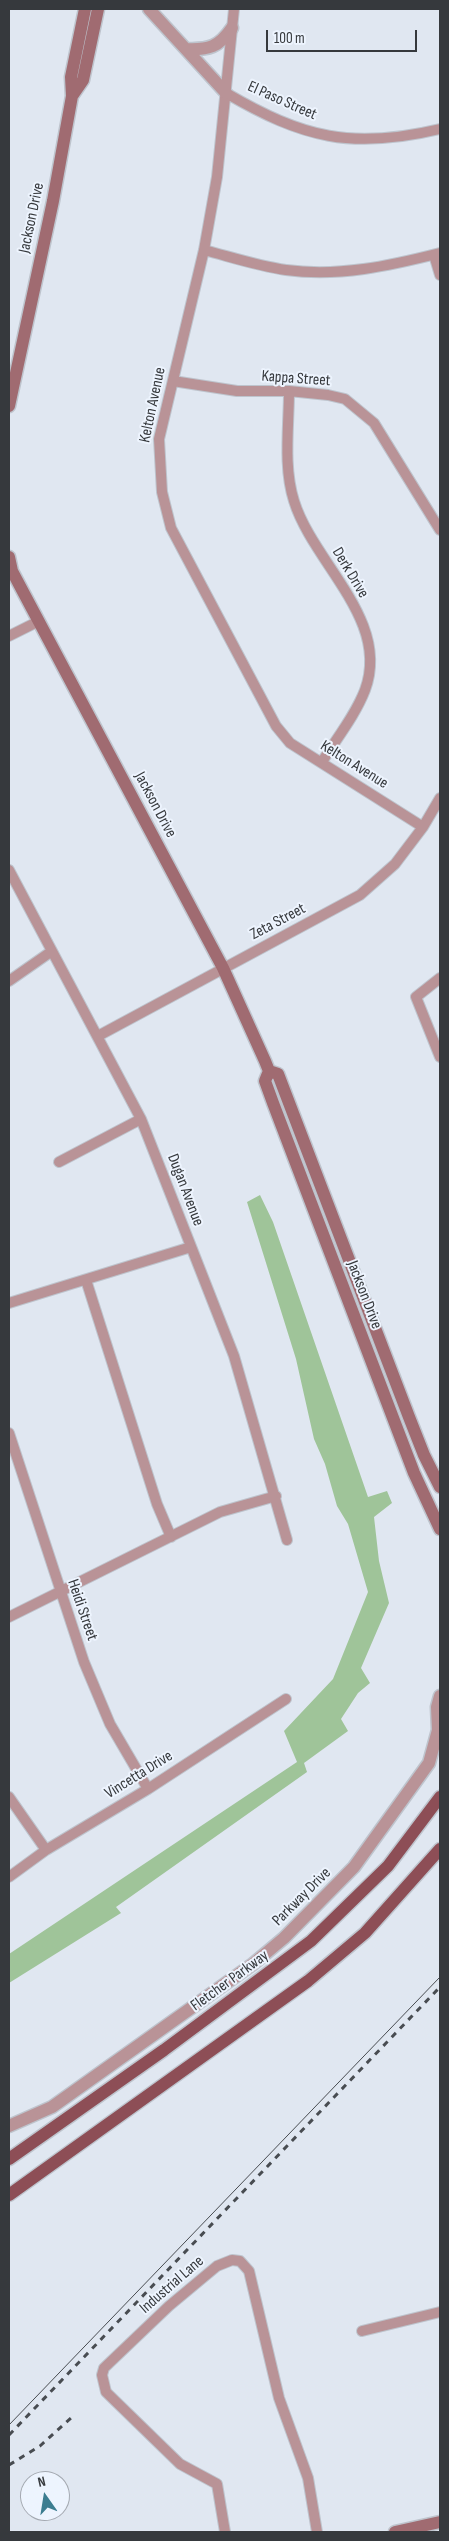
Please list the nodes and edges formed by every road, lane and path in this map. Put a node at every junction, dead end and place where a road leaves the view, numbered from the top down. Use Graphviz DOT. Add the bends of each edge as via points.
graph roads {
  1 [pos="85,9"];
  2 [pos="104,9"];
  3 [pos="149,9"];
  4 [pos="234,9"];
  5 [pos="97,14"];
  6 [pos="232,28"];
  7 [pos="186,50"];
  8 [pos="226,93"];
  9 [pos="72,96"];
  10 [pos="440,129"];
  11 [pos="204,250"];
  12 [pos="437,254"];
  13 [pos="440,275"];
  14 [pos="173,381"];
  15 [pos="289,391"];
  16 [pos="9,406"];
  17 [pos="440,530"];
  18 [pos="9,557"];
  19 [pos="39,620"];
  20 [pos="9,636"];
  21 [pos="322,762"];
  22 [pos="440,798"];
  23 [pos="423,827"];
  24 [pos="9,870"];
  25 [pos="52,951"];
  26 [pos="223,968"];
  27 [pos="440,978"];
  28 [pos="9,981"];
  29 [pos="98,1036"];
  30 [pos="440,1057"];
  31 [pos="269,1071"];
  32 [pos="141,1119"];
  33 [pos="59,1162"];
  34 [pos="191,1247"];
  35 [pos="86,1280"];
  36 [pos="9,1303"];
  37 [pos="9,1433"];
  38 [pos="440,1487"];
  39 [pos="276,1496"];
  40 [pos="440,1529"];
  41 [pos="171,1537"];
  42 [pos="287,1540"];
  43 [pos="60,1592"];
  44 [pos="9,1618"];
  45 [pos="440,1696"];
  46 [pos="286,1699"];
  47 [pos="148,1789"];
  48 [pos="9,1797"];
  49 [pos="440,1797"];
  50 [pos="440,1849"];
  51 [pos="46,1850"];
  52 [pos="9,1877"];
  53 [pos="9,2126"];
  54 [pos="9,2159"];
  55 [pos="9,2194"];
  56 [pos="440,2312"];
  57 [pos="362,2331"];
  58 [pos="440,2522"];
  59 [pos="225,2532"];
  60 [pos="317,2532"];
  61 [pos="395,2532"];
  1 -- 9 [label="main road, Jackson Drive" via="71,77"];
  2 -- 5 [label="main road"];
  3 -- 7 [label="street, El Paso Street"];
  4 -- 6 [label="street, Kelton Avenue"];
  5 -- 9 [label="main road, Jackson Drive" via="83,80"];
  6 -- 7 [label="street" via="216,47"];
  6 -- 8 [label="street, Kelton Avenue"];
  7 -- 8 [label="street, El Paso Street"];
  8 -- 10 [label="street, El Paso Street" via="285,124 334,138 392,139"];
  8 -- 11 [label="street, Kelton Avenue" via="217,177"];
  9 -- 16 [label="main road, Jackson Drive"];
  11 -- 12 [label="street" via="266,266 324,273 375,268"];
  11 -- 14 [label="street, Kelton Avenue"];
  12 -- 13 [label="street"];
  14 -- 15 [label="street, Kappa Street" via="237,391"];
  14 -- 21 [label="street, Kelton Avenue" via="158,457 171,528 276,726 290,743"];
  15 -- 17 [label="street, Kappa Street" via="345,399 374,423"];
  15 -- 21 [label="street, Derk Drive" via="289,478 294,501 304,526 361,619 370,650 370,670 365,689"];
  18 -- 19 [label="main road, Jackson Drive" via="12,571"];
  19 -- 20 [label="street"];
  19 -- 26 [label="main road, Jackson Drive"];
  21 -- 23 [label="street, Kelton Avenue"];
  22 -- 23 [label="street, Zeta Street"];
  23 -- 26 [label="street, Zeta Street" via="395,864 360,895"];
  24 -- 25 [label="street, Dugan Avenue"];
  25 -- 28 [label="street"];
  25 -- 29 [label="street, Dugan Avenue"];
  26 -- 29 [label="street, Zeta Street"];
  26 -- 31 [label="main road, Jackson Drive"];
  27 -- 30 [label="street" via="416,997"];
  29 -- 32 [label="street, Dugan Avenue"];
  31 -- 38 [label="main road, Jackson Drive" via="278,1074 424,1455"];
  31 -- 40 [label="main road, Jackson Drive" via="265,1081 414,1473"];
  32 -- 33 [label="street"];
  32 -- 34 [label="street, Dugan Avenue"];
  34 -- 35 [label="street"];
  34 -- 39 [label="street, Dugan Avenue" via="234,1356"];
  35 -- 36 [label="street"];
  35 -- 41 [label="street" via="157,1504"];
  37 -- 43 [label="street, Heidi Street"];
  39 -- 41 [label="street" via="220,1512"];
  39 -- 42 [label="street, Dugan Avenue"];
  41 -- 43 [label="street"];
  43 -- 44 [label="street"];
  43 -- 47 [label="street, Heidi Street" via="110,1724"];
  45 -- 53 [label="street, Parkway Drive" via="438,1730 429,1763 354,1867 330,1893 253,1964 52,2107"];
  46 -- 47 [label="street, Vincetta Drive"];
  47 -- 51 [label="street, Vincetta Drive"];
  48 -- 51 [label="street"];
  49 -- 54 [label="main road, Fletcher Parkway" via="388,1866 311,1941"];
  50 -- 55 [label="main road" via="365,1933 308,1981"];
  51 -- 52 [label="street, Vincetta Drive"];
  56 -- 57 [label="street"];
  58 -- 61 [label="main road"];
  59 -- 60 [label="street, Industrial Lane" via="217,2484 174,2457 106,2392 102,2375 104,2368 168,2306 217,2266 232,2260 240,2261 249,2271 288,2428 308,2478"];
}
